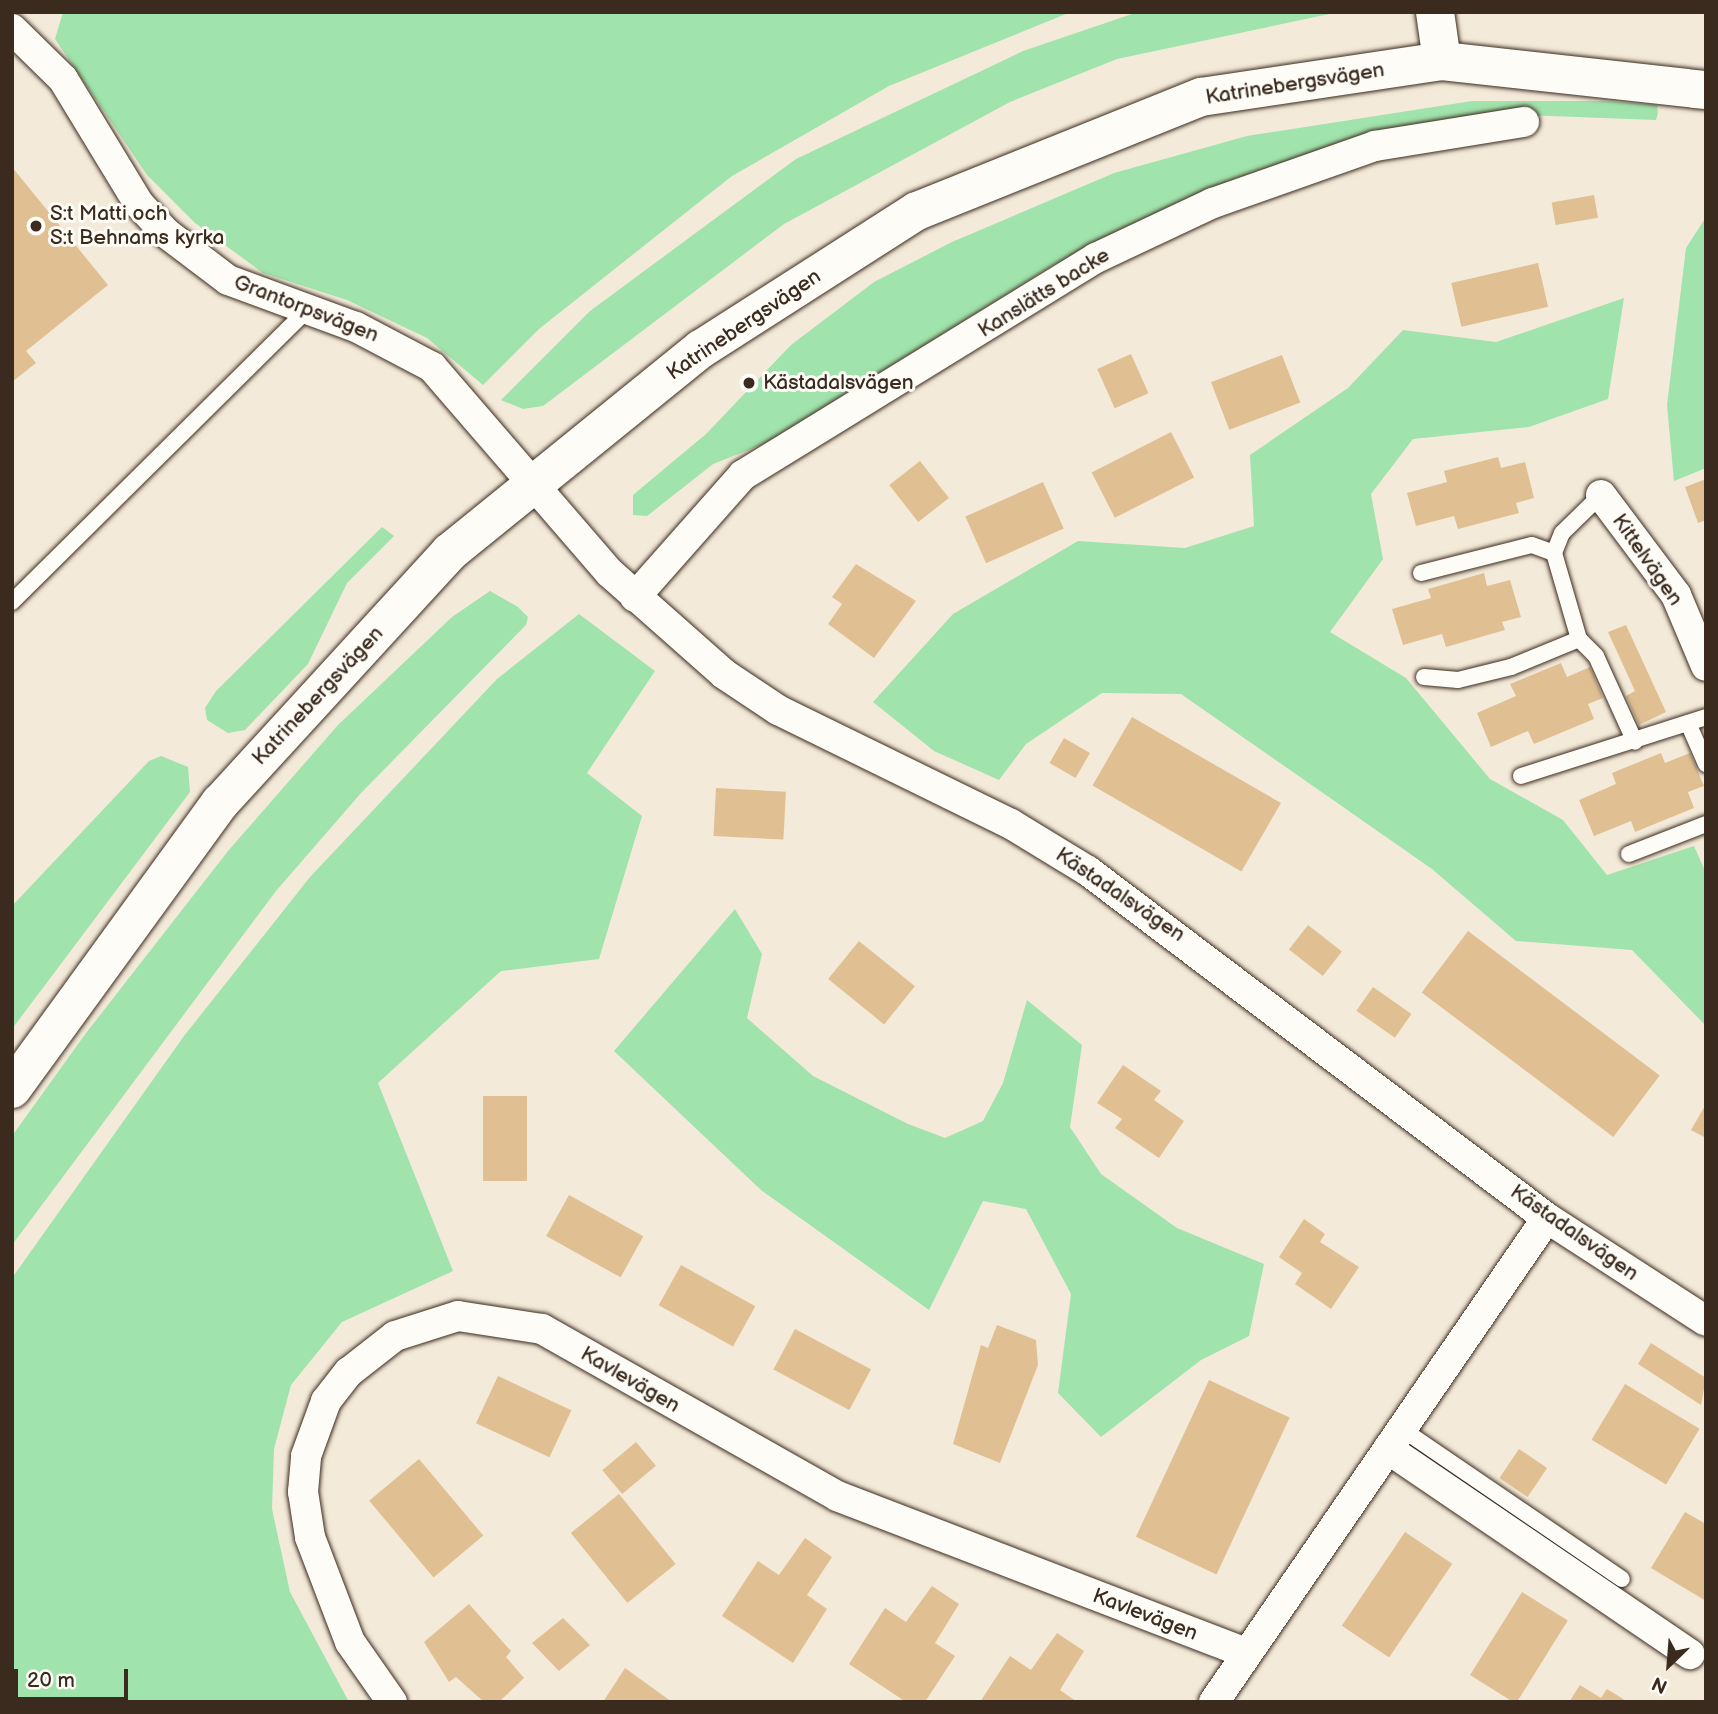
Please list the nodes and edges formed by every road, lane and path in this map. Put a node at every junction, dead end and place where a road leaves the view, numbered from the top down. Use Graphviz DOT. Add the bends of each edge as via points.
graph roads {
  1 [pos="1435,12"];
  2 [pos="12,29"];
  3 [pos="1442,61"];
  4 [pos="1706,90"];
  5 [pos="1524,122"];
  6 [pos="306,311"];
  7 [pos="533,483"];
  8 [pos="1601,495"];
  9 [pos="1554,553"];
  10 [pos="1421,573"];
  11 [pos="635,597"];
  12 [pos="12,602"];
  13 [pos="1579,639"];
  14 [pos="1706,666"];
  15 [pos="1424,677"];
  16 [pos="1706,717"];
  17 [pos="1688,723"];
  18 [pos="1634,742"];
  19 [pos="1706,764"];
  20 [pos="1521,776"];
  21 [pos="1706,824"];
  22 [pos="1629,854"];
  23 [pos="12,1088"];
  24 [pos="1547,1218"];
  25 [pos="1706,1321"];
  26 [pos="1395,1439"];
  27 [pos="1622,1579"];
  28 [pos="1245,1653"];
  29 [pos="1690,1654"];
  30 [pos="392,1702"];
  31 [pos="1214,1702"];
  1 -- 3 [label="street"];
  2 -- 6 [label="street, Grantorpsvägen" via="63,79 139,204 166,233 228,280"];
  3 -- 4 [label="street, Katrinebergsvägen"];
  3 -- 7 [label="street, Katrinebergsvägen" via="1201,97 917,211 701,349"];
  5 -- 11 [label="street, Kanslätts backe" via="1375,146 1294,172 1096,258 743,475"];
  6 -- 7 [label="street, Grantorpsvägen" via="413,353 475,412"];
  6 -- 12 [label="lane"];
  7 -- 11 [label="street, Kästadalsvägen"];
  7 -- 23 [label="street, Katrinebergsvägen" via="450,552 220,803"];
  8 -- 9 [label="lane" via="1562,533"];
  8 -- 14 [label="street, Kittelvägen" via="1676,595"];
  9 -- 10 [label="lane" via="1532,545"];
  9 -- 13 [label="lane"];
  11 -- 24 [label="street, Kästadalsvägen" via="724,674 778,710 1011,824 1161,920"];
  13 -- 15 [label="lane" via="1511,667 1458,680"];
  13 -- 18 [label="lane" via="1595,656"];
  16 -- 17 [label="lane"];
  17 -- 18 [label="lane"];
  17 -- 19 [label="lane"];
  18 -- 20 [label="lane"];
  21 -- 22 [label="lane"];
  24 -- 25 [label="street, Kästadalsvägen"];
  24 -- 26 [label="street"];
  26 -- 27 [label="lane"];
  26 -- 28 [label="street"];
  26 -- 29 [label="street"];
  28 -- 30 [label="street, Kavlevägen" via="837,1496 542,1329 458,1316 395,1336 349,1372 326,1401 306,1456 303,1492 310,1537 350,1642"];
  28 -- 31 [label="street"];
}
